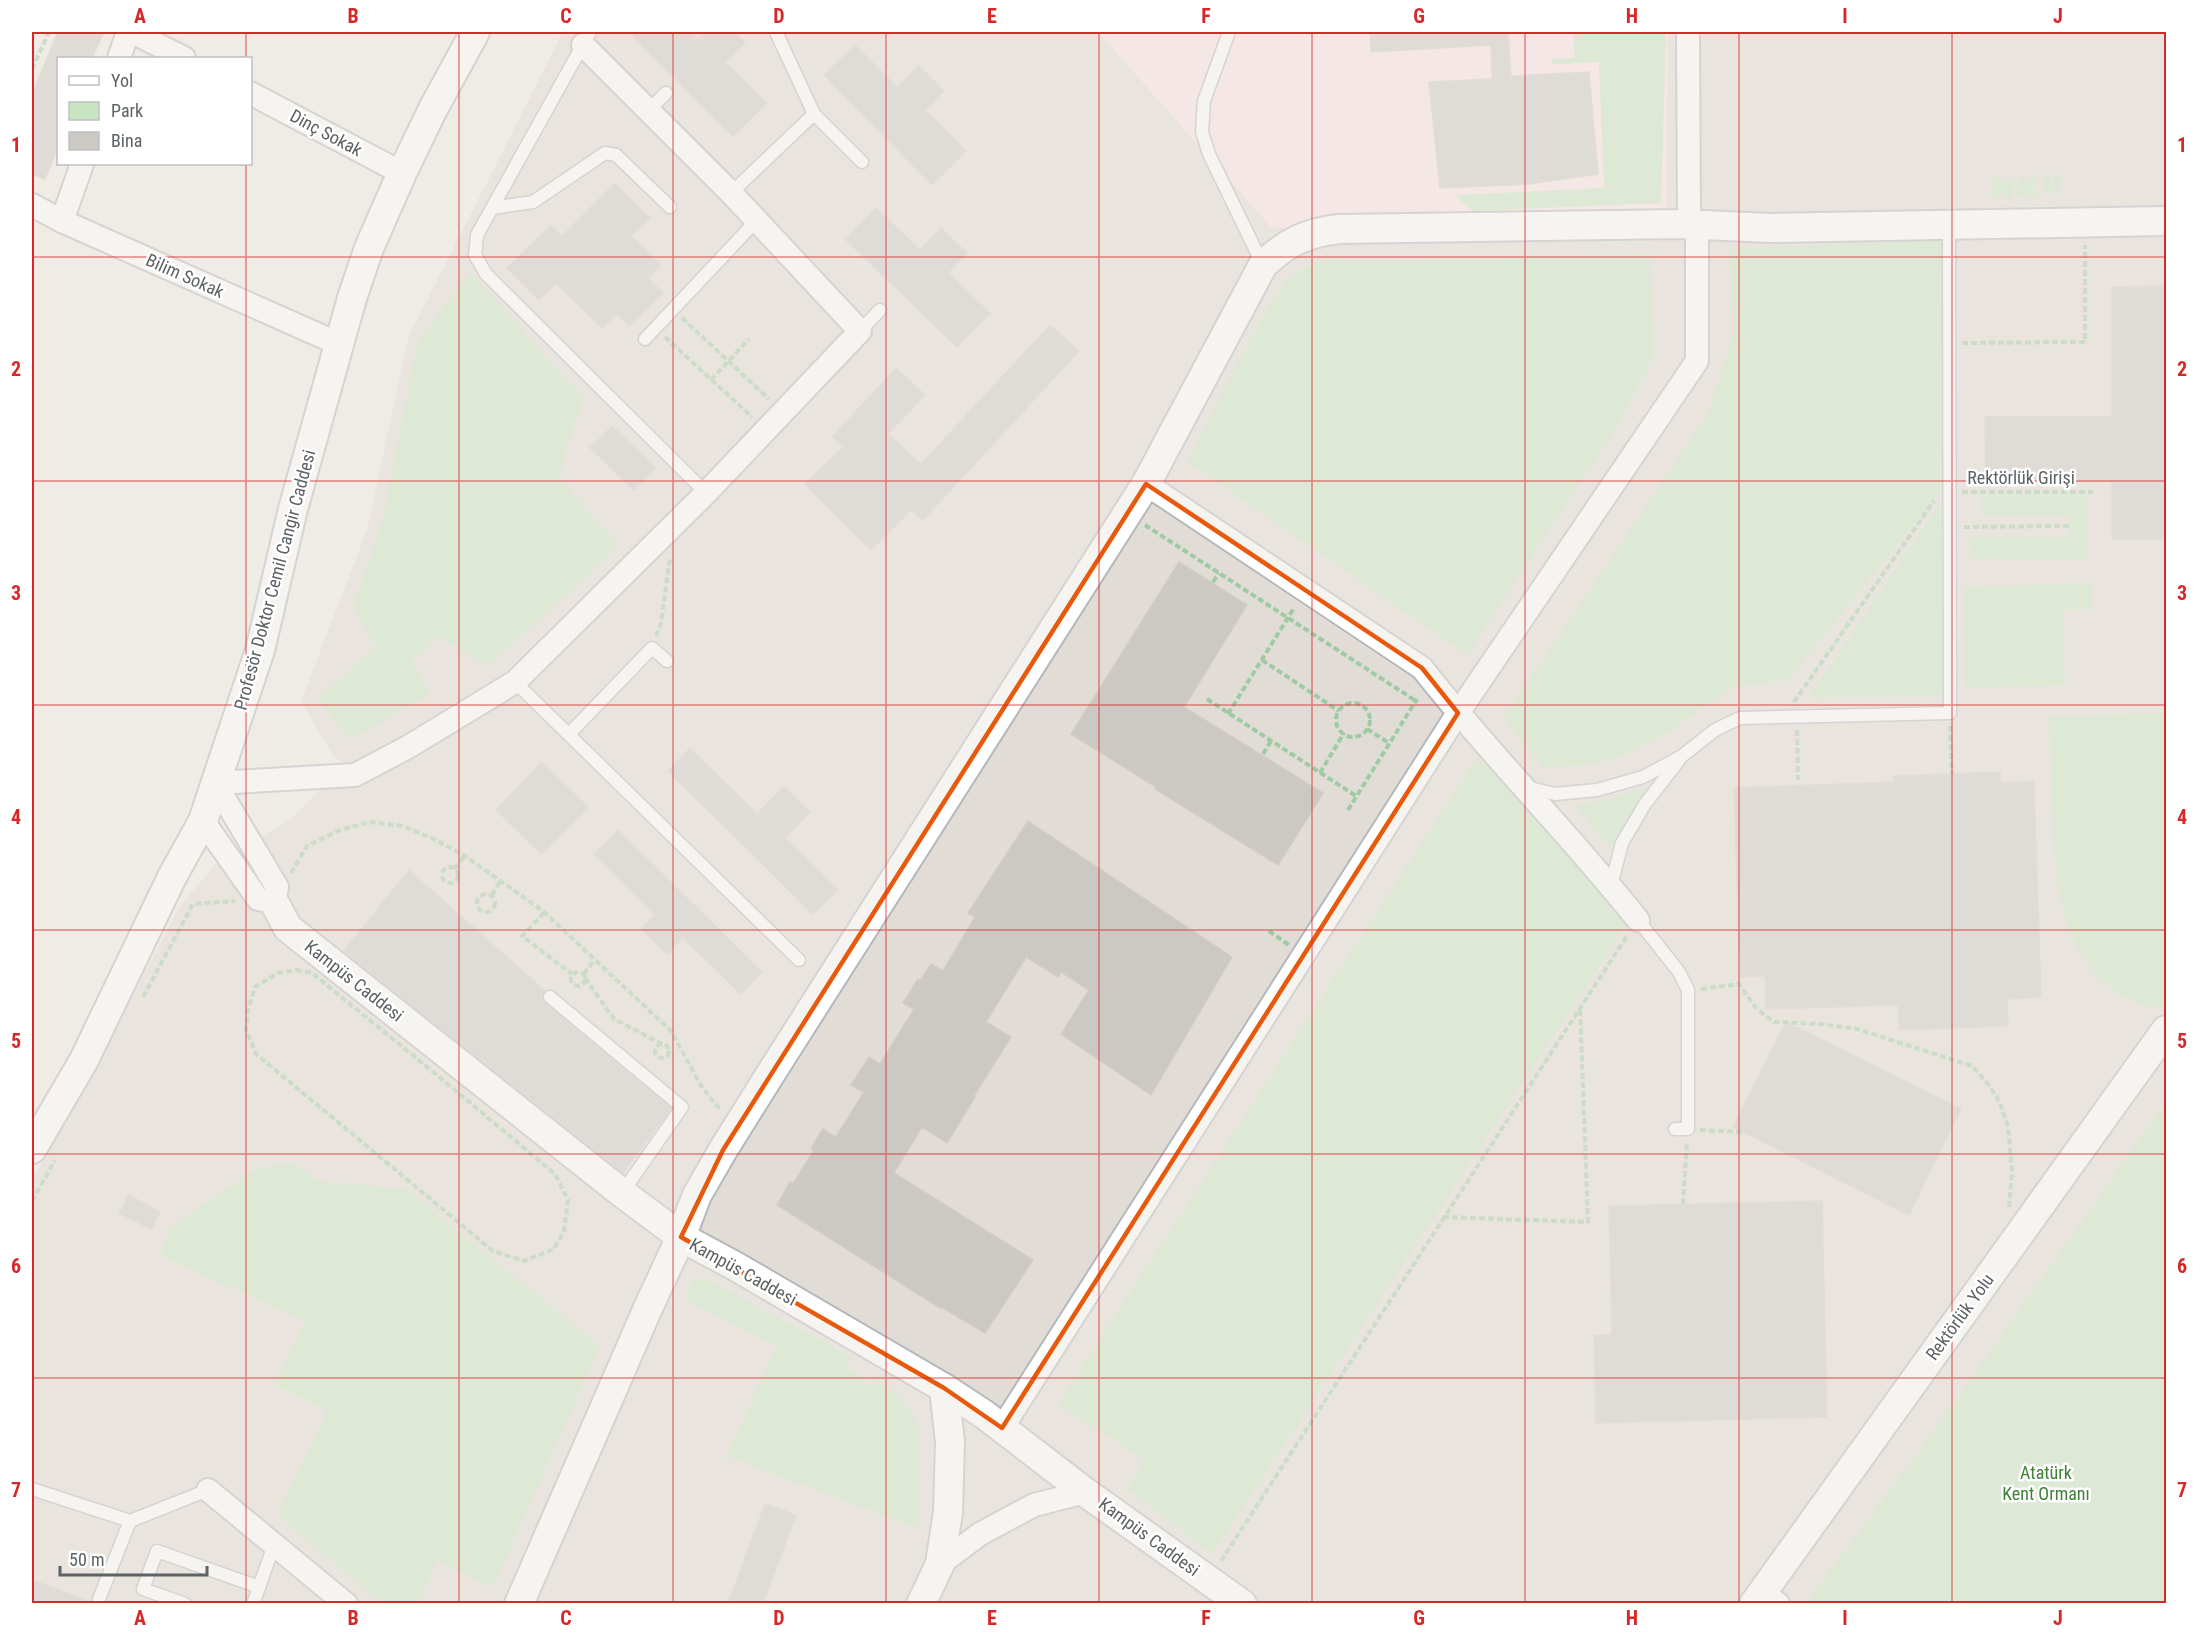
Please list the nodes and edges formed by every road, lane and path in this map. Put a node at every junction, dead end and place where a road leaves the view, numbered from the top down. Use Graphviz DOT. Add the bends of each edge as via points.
graph roads {
  1 [pos="49,32"];
  2 [pos="130,32"];
  3 [pos="475,32"];
  4 [pos="776,32"];
  5 [pos="1229,32"];
  6 [pos="1688,32"];
  7 [pos="586,38"];
  8 [pos="119,57"];
  9 [pos="182,57"];
  10 [pos="32,69"];
  11 [pos="666,93"];
  12 [pos="252,94"];
  13 [pos="649,110"];
  14 [pos="813,114"];
  15 [pos="862,162"];
  16 [pos="82,165"];
  17 [pos="402,173"];
  18 [pos="731,193"];
  19 [pos="32,205"];
  20 [pos="670,207"];
  21 [pos="492,208"];
  22 [pos="757,220"];
  23 [pos="62,221"];
  24 [pos="2166,221"];
  25 [pos="1693,224"];
  26 [pos="1949,225"];
  27 [pos="2085,238"];
  28 [pos="1263,265"];
  29 [pos="673,309"];
  30 [pos="880,310"];
  31 [pos="656,328"];
  32 [pos="860,331"];
  33 [pos="645,339"];
  34 [pos="749,339"];
  35 [pos="339,344"];
  36 [pos="1950,344"];
  37 [pos="728,361"];
  38 [pos="711,380"];
  39 [pos="774,404"];
  40 [pos="754,419"];
  41 [pos="1950,479"];
  42 [pos="1146,484"];
  43 [pos="1950,492"];
  44 [pos="2093,492"];
  45 [pos="706,494"];
  46 [pos="1140,522"];
  47 [pos="2070,526"];
  48 [pos="1951,527"];
  49 [pos="669,549"];
  50 [pos="1219,573"];
  51 [pos="1213,582"];
  52 [pos="1294,608"];
  53 [pos="1288,618"];
  54 [pos="652,648"];
  55 [pos="1262,660"];
  56 [pos="667,661"];
  57 [pos="1430,678"];
  58 [pos="515,682"];
  59 [pos="1207,699"];
  60 [pos="1416,701"];
  61 [pos="1340,711"];
  62 [pos="1458,712"];
  63 [pos="1950,713"];
  64 [pos="1228,714"];
  65 [pos="1783,717"];
  66 [pos="1797,717"];
  67 [pos="1367,729"];
  68 [pos="1344,733"];
  69 [pos="569,734"];
  70 [pos="1271,741"];
  71 [pos="1389,743"];
  72 [pos="1263,754"];
  73 [pos="1682,756"];
  74 [pos="1320,773"];
  75 [pos="1952,774"];
  76 [pos="1798,780"];
  77 [pos="215,783"];
  78 [pos="1522,786"];
  79 [pos="1356,796"];
  80 [pos="1348,810"];
  81 [pos="203,821"];
  82 [pos="465,856"];
  83 [pos="454,869"];
  84 [pos="500,881"];
  85 [pos="1611,886"];
  86 [pos="492,895"];
  87 [pos="244,900"];
  88 [pos="274,902"];
  89 [pos="544,913"];
  90 [pos="1638,920"];
  91 [pos="1269,932"];
  92 [pos="1291,946"];
  93 [pos="594,960"];
  94 [pos="799,960"];
  95 [pos="572,974"];
  96 [pos="584,976"];
  97 [pos="255,987"];
  98 [pos="1688,990"];
  99 [pos="550,997"];
  100 [pos="143,998"];
  101 [pos="1580,1008"];
  102 [pos="2166,1030"];
  103 [pos="675,1038"];
  104 [pos="662,1044"];
  105 [pos="668,1047"];
  106 [pos="739,1123"];
  107 [pos="1675,1129"];
  108 [pos="1688,1129"];
  109 [pos="1742,1132"];
  110 [pos="44,1154"];
  111 [pos="622,1193"];
  112 [pos="32,1201"];
  113 [pos="1683,1204"];
  114 [pos="1443,1217"];
  115 [pos="681,1237"];
  116 [pos="2011,1246"];
  117 [pos="944,1388"];
  118 [pos="1002,1428"];
  119 [pos="32,1489"];
  120 [pos="208,1490"];
  121 [pos="1085,1492"];
  122 [pos="129,1521"];
  123 [pos="274,1545"];
  124 [pos="940,1564"];
  125 [pos="1209,1580"];
  126 [pos="259,1587"];
  127 [pos="99,1599"];
  128 [pos="1765,1600"];
  129 [pos="926,1602"];
  130 [pos="185,1604"];
  131 [pos="253,1604"];
  132 [pos="346,1604"];
  133 [pos="519,1604"];
  134 [pos="1242,1604"];
  1 -- 10 [label="path"];
  2 -- 8 [label="street"];
  2 -- 9 [label="street"];
  3 -- 17 [label="street, Profesör Doktor Cemil Cangir Caddesi"];
  4 -- 14 [label="lane"];
  5 -- 28 [label="lane" via="1204,101 1202,132"];
  6 -- 25 [label="street"];
  7 -- 13 [label="street"];
  7 -- 21 [label="lane"];
  11 -- 13 [label="lane"];
  12 -- 17 [label="street, Dinç Sokak"];
  13 -- 18 [label="street"];
  14 -- 15 [label="lane"];
  14 -- 18 [label="lane"];
  16 -- 23 [label="street"];
  17 -- 35 [label="street, Profesör Doktor Cemil Cangir Caddesi" via="369,248"];
  18 -- 22 [label="street"];
  19 -- 23 [label="street, Bilim Sokak"];
  20 -- 21 [label="lane" via="616,155 605,153 533,202"];
  21 -- 45 [label="lane" via="477,236 475,255 486,274"];
  22 -- 29 [label="lane"];
  22 -- 32 [label="street"];
  23 -- 35 [label="street, Bilim Sokak"];
  24 -- 26 [label="street"];
  25 -- 26 [label="street" via="1771,228"];
  25 -- 28 [label="street" via="1339,229 1302,237 1281,248"];
  25 -- 62 [label="street" via="1697,361"];
  26 -- 36 [label="lane"];
  27 -- 36 [label="path" via="2085,342"];
  28 -- 42 [label="street"];
  29 -- 31 [label="lane"];
  29 -- 37 [label="path"];
  30 -- 32 [label="lane"];
  31 -- 33 [label="lane"];
  31 -- 38 [label="path"];
  32 -- 45 [label="street"];
  34 -- 37 [label="path"];
  35 -- 77 [label="street, Profesör Doktor Cemil Cangir Caddesi" via="293,509 260,650"];
  36 -- 41 [label="lane"];
  37 -- 38 [label="path"];
  37 -- 39 [label="path"];
  38 -- 40 [label="path"];
  41 -- 43 [label="lane"];
  41 -- 65 [label="path"];
  42 -- 57 [label="street" via="1422,668"];
  42 -- 106 [label="street"];
  43 -- 44 [label="path, Rektörlük Girişi"];
  43 -- 48 [label="lane"];
  45 -- 58 [label="street"];
  46 -- 50 [label="path"];
  47 -- 48 [label="path"];
  48 -- 63 [label="lane"];
  49 -- 54 [label="path" via="661,623"];
  50 -- 51 [label="path"];
  50 -- 53 [label="path"];
  52 -- 53 [label="path"];
  53 -- 55 [label="path"];
  53 -- 60 [label="path"];
  54 -- 56 [label="lane"];
  54 -- 69 [label="lane"];
  55 -- 61 [label="path"];
  55 -- 64 [label="path"];
  57 -- 60 [label="path"];
  57 -- 62 [label="street"];
  58 -- 69 [label="lane"];
  58 -- 77 [label="street" via="355,775"];
  59 -- 64 [label="path"];
  60 -- 71 [label="path"];
  61 -- 67 [label="path" via="1351,703 1364,707 1370,719"];
  61 -- 68 [label="path" via="1337,724"];
  62 -- 78 [label="street"];
  62 -- 118 [label="street"];
  63 -- 66 [label="lane"];
  63 -- 75 [label="path"];
  64 -- 70 [label="path"];
  65 -- 66 [label="lane"];
  65 -- 73 [label="lane" via="1740,718 1715,730"];
  66 -- 76 [label="path"];
  67 -- 68 [label="path" via="1356,736"];
  67 -- 71 [label="path"];
  68 -- 74 [label="path"];
  69 -- 94 [label="lane"];
  70 -- 72 [label="path"];
  70 -- 74 [label="path"];
  71 -- 79 [label="path"];
  73 -- 78 [label="lane" via="1643,777 1597,790 1555,794"];
  73 -- 85 [label="lane" via="1645,804 1622,843"];
  74 -- 79 [label="path"];
  77 -- 81 [label="street, Profesör Doktor Cemil Cangir Caddesi"];
  77 -- 88 [label="street" via="277,887"];
  78 -- 85 [label="street"];
  79 -- 80 [label="path"];
  81 -- 88 [label="street" via="258,899"];
  81 -- 110 [label="street, Profesör Doktor Cemil Cangir Caddesi" via="84,1060"];
  82 -- 83 [label="path"];
  82 -- 84 [label="path"];
  82 -- 88 [label="path" via="402,826 369,822 340,830 307,846"];
  83 -- 83 [label="path" via="444,871 444,881 455,881"];
  84 -- 86 [label="path"];
  84 -- 89 [label="path"];
  85 -- 90 [label="street"];
  86 -- 86 [label="path" via="480,896 480,909 493,909 496,901"];
  87 -- 100 [label="path" via="193,904"];
  88 -- 111 [label="street, Kampüs Caddesi" via="288,928"];
  89 -- 93 [label="path"];
  89 -- 95 [label="path" via="522,936"];
  90 -- 98 [label="lane" via="1679,972"];
  90 -- 101 [label="path"];
  91 -- 92 [label="path"];
  93 -- 96 [label="path"];
  93 -- 103 [label="path"];
  95 -- 96 [label="path" via="578,971"];
  95 -- 96 [label="path" via="571,982 577,986 583,984"];
  96 -- 104 [label="path" via="614,1019"];
  97 -- 97 [label="path" via="278,973 312,973 555,1174 568,1200 564,1231 554,1249 524,1262 493,1251 256,1054 246,1030"];
  98 -- 108 [label="lane"];
  98 -- 116 [label="path" via="1739,984 1756,1008 1774,1022 1857,1029 1972,1066 2000,1103 2008,1127 2012,1170 2005,1234"];
  99 -- 111 [label="lane" via="682,1107"];
  101 -- 114 [label="path"];
  101 -- 114 [label="path" via="1588,1222"];
  102 -- 116 [label="street, Rektörlük Yolu"];
  103 -- 105 [label="path"];
  103 -- 106 [label="path" via="715,1104"];
  104 -- 105 [label="path"];
  104 -- 105 [label="path" via="655,1048 659,1058 669,1055"];
  106 -- 115 [label="street" via="697,1195"];
  107 -- 108 [label="lane"];
  108 -- 109 [label="path"];
  108 -- 113 [label="path"];
  110 -- 112 [label="path"];
  111 -- 115 [label="street, Kampüs Caddesi"];
  114 -- 125 [label="path"];
  115 -- 117 [label="street, Kampüs Caddesi"];
  115 -- 133 [label="street"];
  116 -- 128 [label="street, Rektörlük Yolu"];
  117 -- 118 [label="street, Kampüs Caddesi"];
  117 -- 124 [label="street" via="950,1442 948,1512"];
  118 -- 121 [label="street, Kampüs Caddesi"];
  119 -- 122 [label="lane"];
  120 -- 122 [label="lane"];
  120 -- 123 [label="street"];
  121 -- 124 [label="street" via="1034,1505 980,1534"];
  121 -- 125 [label="street, Kampüs Caddesi"];
  122 -- 127 [label="lane"];
  123 -- 126 [label="lane"];
  123 -- 132 [label="street"];
  124 -- 129 [label="street"];
  125 -- 134 [label="street, Kampüs Caddesi"];
  126 -- 130 [label="lane" via="157,1551 143,1589"];
  126 -- 131 [label="lane"];
}
